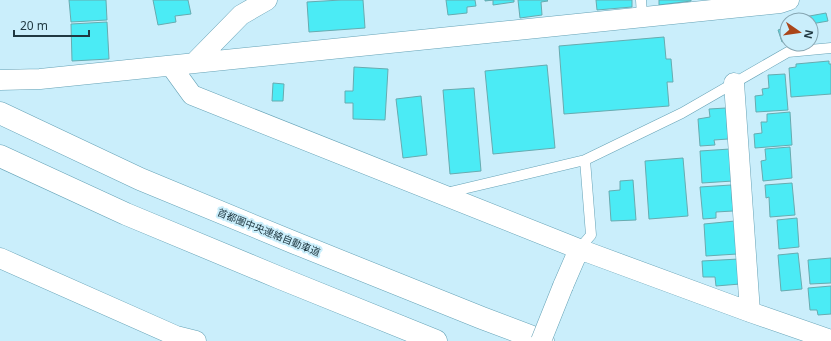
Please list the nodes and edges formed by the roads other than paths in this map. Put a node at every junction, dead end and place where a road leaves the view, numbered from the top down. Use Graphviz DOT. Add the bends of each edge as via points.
graph roads {
  1 [pos="268,0"];
  2 [pos="776,1"];
  3 [pos="642,8"];
  4 [pos="831,48"];
  5 [pos="194,63"];
  6 [pos="171,66"];
  7 [pos="0,80"];
  8 [pos="734,83"];
  9 [pos="5,116"];
  10 [pos="0,156"];
  11 [pos="585,160"];
  12 [pos="440,194"];
  13 [pos="579,249"];
  14 [pos="0,258"];
  15 [pos="750,312"];
  16 [pos="831,340"];
  17 [pos="196,341"];
  18 [pos="436,341"];
  19 [pos="542,341"];
  1 -- 5 [label="street" via="241,15"];
  2 -- 3 [label="street"];
  3 -- 5 [label="street"];
  4 -- 8 [label="lane" via="788,52"];
  5 -- 6 [label="street"];
  6 -- 7 [label="street" via="40,79"];
  6 -- 12 [label="street" via="192,95"];
  8 -- 11 [label="lane" via="682,113"];
  8 -- 15 [label="street"];
  9 -- 19 [label="highway, 首都圏中央連絡自動車道" via="140,179"];
  10 -- 18 [label="highway" via="126,214"];
  11 -- 12 [label="lane"];
  11 -- 13 [label="lane" via="591,235"];
  12 -- 13 [label="street"];
  13 -- 15 [label="street"];
  13 -- 19 [label="street, bridge"];
  14 -- 17 [label="street" via="176,336"];
  15 -- 16 [label="street"];
}
